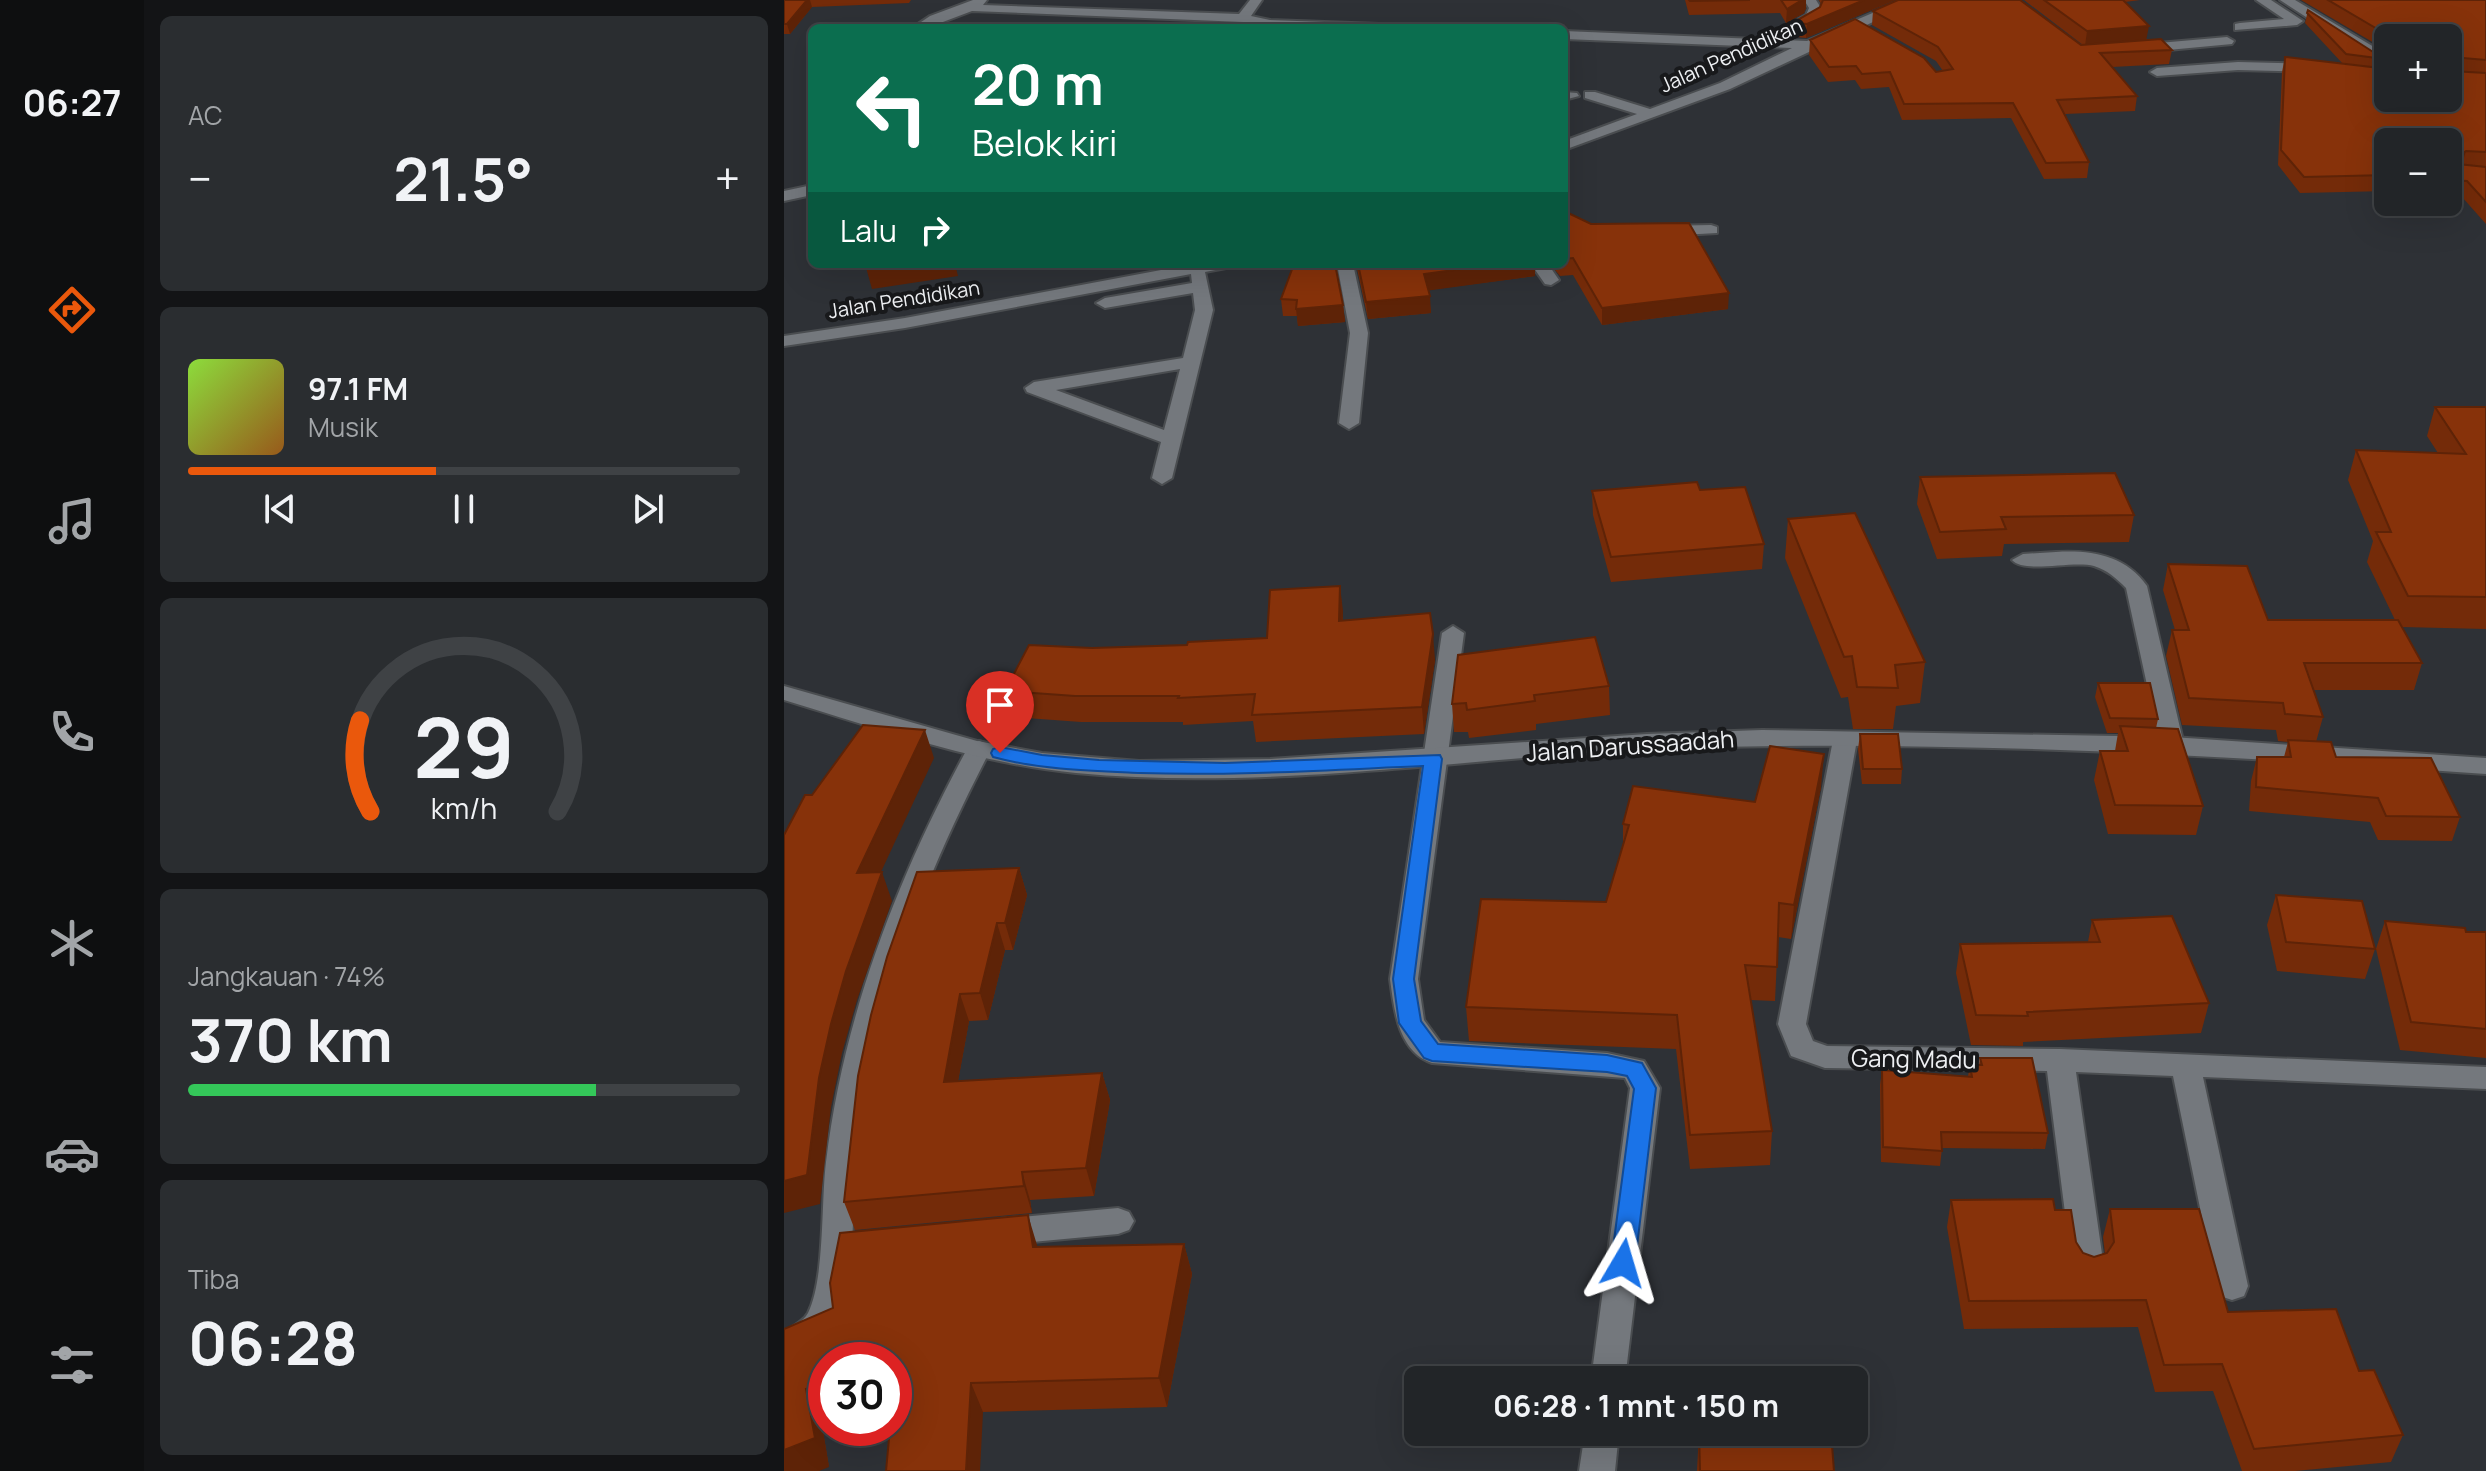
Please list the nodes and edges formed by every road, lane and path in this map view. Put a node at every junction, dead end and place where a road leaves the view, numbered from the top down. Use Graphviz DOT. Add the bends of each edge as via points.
graph roads {
  1 [pos="1256,0"];
  2 [pos="1810,0"];
  3 [pos="1914,0"];
  4 [pos="2262,0"];
  5 [pos="2286,0"];
  6 [pos="977,4"];
  7 [pos="1071,11"];
  8 [pos="1243,18"];
  9 [pos="926,24"];
  10 [pos="1060,24"];
  11 [pos="1262,24"];
  12 [pos="1855,25"];
  13 [pos="2240,27"];
  14 [pos="1868,34"];
  15 [pos="1568,35"];
  16 [pos="2227,41"];
  17 [pos="1767,42"];
  18 [pos="1810,44"];
  19 [pos="2125,49"];
  20 [pos="2374,53"];
  21 [pos="2332,70"];
  22 [pos="2157,72"];
  23 [pos="1590,95"];
  24 [pos="1652,114"];
  25 [pos="1568,145"];
  26 [pos="808,191"];
  27 [pos="784,196"];
  28 [pos="1711,230"];
  29 [pos="1651,231"];
  30 [pos="1214,268"];
  31 [pos="1346,268"];
  32 [pos="1542,268"];
  33 [pos="1200,278"];
  34 [pos="1551,280"];
  35 [pos="944,329"];
  36 [pos="784,341"];
  37 [pos="1190,362"];
  38 [pos="1349,423"];
  39 [pos="1172,439"];
  40 [pos="1162,478"];
  41 [pos="2023,560"];
  42 [pos="1453,633"];
  43 [pos="784,693"];
  44 [pos="1845,740"];
  45 [pos="2172,745"];
  46 [pos="979,749"];
  47 [pos="1433,759"];
  48 [pos="2486,766"];
  49 [pos="2060,1060"];
  50 [pos="2186,1067"];
  51 [pos="2486,1078"];
  52 [pos="1118,1221"];
  53 [pos="976,1235"];
  54 [pos="865,1245"];
  55 [pos="834,1248"];
  56 [pos="2088,1268"];
  57 [pos="2232,1286"];
  58 [pos="784,1347"];
  59 [pos="1610,1366"];
  60 [pos="1600,1446"];
  61 [pos="1597,1471"];
  1 -- 8 [label="street"];
  2 -- 17 [label="street" via="1815,8 1811,17"];
  3 -- 12 [label="street, Jalan Pendidikan"];
  4 -- 13 [label="street" via="2297,21"];
  5 -- 20 [label="street"];
  6 -- 7 [label="street"];
  6 -- 9 [label="street"];
  7 -- 8 [label="street"];
  7 -- 10 [label="street"];
  8 -- 11 [label="street"];
  12 -- 14 [label="street"];
  12 -- 18 [label="street, Jalan Pendidikan"];
  15 -- 17 [label="street"];
  16 -- 19 [label="street"];
  17 -- 18 [label="street"];
  18 -- 24 [label="street, Jalan Pendidikan"];
  21 -- 22 [label="street" via="2282,65"];
  23 -- 24 [label="street"];
  24 -- 25 [label="street, Jalan Pendidikan"];
  26 -- 27 [label="street"];
  28 -- 29 [label="street"];
  30 -- 33 [label="street, Jalan Pendidikan"];
  31 -- 38 [label="street" via="1359,333"];
  32 -- 34 [label="street"];
  33 -- 35 [label="street"];
  33 -- 36 [label="street, Jalan Pendidikan"];
  33 -- 37 [label="street" via="1204,310"];
  37 -- 39 [label="street"];
  37 -- 39 [label="street" via="1034,388"];
  39 -- 40 [label="street"];
  41 -- 45 [label="street" via="2109,561 2136,586"];
  42 -- 47 [label="street"];
  43 -- 46 [label="street, Jalan Darussaadah"];
  44 -- 45 [label="street, Jalan Darussaadah"];
  44 -- 47 [label="street, Jalan Darussaadah" via="1699,738"];
  44 -- 49 [label="street, Gang Madu" via="1792,1024 1801,1048 1825,1057"];
  45 -- 48 [label="street, Jalan Darussaadah"];
  46 -- 47 [label="street, Jalan Darussaadah" via="1042,761 1161,768"];
  46 -- 55 [label="street" via="918,870 861,1040 841,1161"];
  47 -- 59 [label="street" via="1404,979 1410,1023 1421,1042 1432,1052 1620,1066 1634,1069 1645,1088"];
  49 -- 50 [label="street, Gang Madu"];
  49 -- 56 [label="street"];
  50 -- 51 [label="street, Gang Madu"];
  50 -- 57 [label="street"];
  52 -- 53 [label="street"];
  54 -- 55 [label="street"];
  55 -- 58 [label="street" via="821,1322 796,1344"];
  60 -- 61 [label="street"];
}
